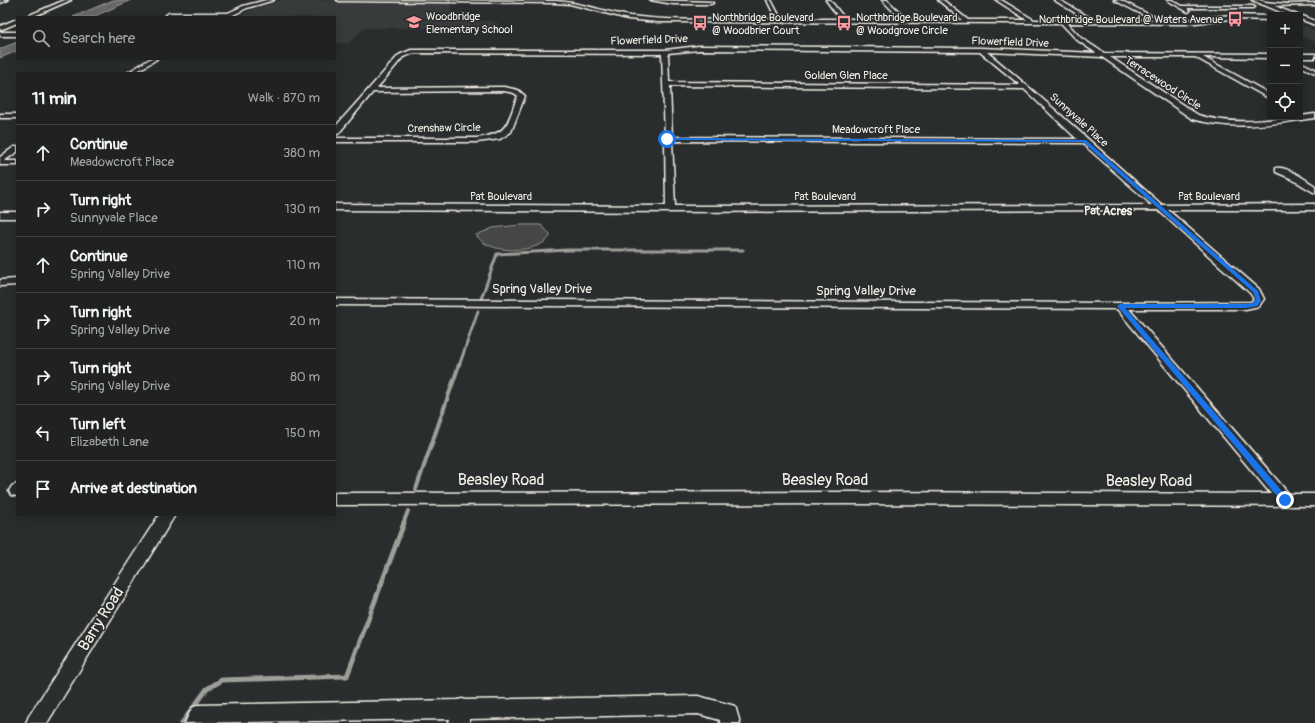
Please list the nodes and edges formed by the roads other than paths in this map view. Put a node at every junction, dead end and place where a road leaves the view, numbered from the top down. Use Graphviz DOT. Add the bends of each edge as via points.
graph roads {
  1 [pos="6,0"];
  2 [pos="69,0"];
  3 [pos="272,0"];
  4 [pos="340,0"];
  5 [pos="522,0"];
  6 [pos="652,0"];
  7 [pos="769,0"];
  8 [pos="828,0"];
  9 [pos="884,0"];
  10 [pos="940,0"];
  11 [pos="998,0"];
  12 [pos="1056,0"];
  13 [pos="1116,0"];
  14 [pos="1169,0"];
  15 [pos="1245,0"];
  16 [pos="1249,0"];
  17 [pos="1255,0"];
  18 [pos="711,1"];
  19 [pos="0,2"];
  20 [pos="1289,2"];
  21 [pos="1266,4"];
  22 [pos="1302,4"];
  23 [pos="1315,4"];
  24 [pos="1181,7"];
  25 [pos="1252,7"];
  26 [pos="713,8"];
  27 [pos="1315,9"];
  28 [pos="1275,12"];
  29 [pos="1286,12"];
  30 [pos="169,15"];
  31 [pos="30,16"];
  32 [pos="228,16"];
  33 [pos="1267,17"];
  34 [pos="1212,18"];
  35 [pos="1303,18"];
  36 [pos="779,20"];
  37 [pos="844,20"];
  38 [pos="16,21"];
  39 [pos="906,21"];
  40 [pos="1032,21"];
  41 [pos="968,22"];
  42 [pos="1063,22"];
  43 [pos="1093,22"];
  44 [pos="1160,22"];
  45 [pos="1303,23"];
  46 [pos="1315,23"];
  47 [pos="0,28"];
  48 [pos="1315,28"];
  49 [pos="0,34"];
  50 [pos="16,34"];
  51 [pos="981,50"];
  52 [pos="665,52"];
  53 [pos="1102,55"];
  54 [pos="1196,56"];
  55 [pos="1267,56"];
  56 [pos="1303,56"];
  57 [pos="1315,56"];
  58 [pos="152,60"];
  59 [pos="162,60"];
  60 [pos="1303,65"];
  61 [pos="1315,71"];
  62 [pos="132,72"];
  63 [pos="143,72"];
  64 [pos="666,84"];
  65 [pos="1026,86"];
  66 [pos="373,90"];
  67 [pos="1267,96"];
  68 [pos="0,116"];
  69 [pos="16,116"];
  70 [pos="1303,116"];
  71 [pos="1315,116"];
  72 [pos="1278,120"];
  73 [pos="1315,122"];
  74 [pos="336,131"];
  75 [pos="667,139"];
  76 [pos="336,140"];
  77 [pos="1084,141"];
  78 [pos="16,142"];
  79 [pos="16,150"];
  80 [pos="0,151"];
  81 [pos="0,160"];
  82 [pos="0,163"];
  83 [pos="16,163"];
  84 [pos="1278,170"];
  85 [pos="1315,190"];
  86 [pos="336,207"];
  87 [pos="1315,207"];
  88 [pos="1160,208"];
  89 [pos="671,209"];
  90 [pos="16,214"];
  91 [pos="0,215"];
  92 [pos="0,282"];
  93 [pos="16,282"];
  94 [pos="336,302"];
  95 [pos="1120,306"];
  96 [pos="336,499"];
  97 [pos="1285,500"];
  98 [pos="1315,500"];
  99 [pos="166,516"];
  100 [pos="460,716"];
  101 [pos="36,723"];
  102 [pos="195,723"];
  103 [pos="730,723"];
  1 -- 19 [label="street"];
  2 -- 31 [label="street"];
  3 -- 32 [label="street"];
  4 -- 5 [label="street"];
  5 -- 36 [label="street" via="570,3 642,19 715,17"];
  6 -- 18 [label="street" via="673,3"];
  7 -- 36 [label="street"];
  8 -- 37 [label="street"];
  9 -- 39 [label="street"];
  10 -- 41 [label="street"];
  11 -- 40 [label="street"];
  12 -- 43 [label="street"];
  13 -- 44 [label="street"];
  14 -- 24 [label="street"];
  15 -- 28 [label="main road"];
  16 -- 21 [label="main road"];
  17 -- 21 [label="main road"];
  18 -- 26 [label="street"];
  20 -- 21 [label="street"];
  20 -- 22 [label="street"];
  21 -- 29 [label="main road"];
  22 -- 23 [label="street"];
  22 -- 27 [label="street"];
  24 -- 25 [label="street"];
  24 -- 34 [label="street"];
  30 -- 32 [label="street"];
  33 -- 34 [label="street"];
  34 -- 44 [label="street" via="1187,22"];
  35 -- 46 [label="main road"];
  36 -- 37 [label="street"];
  37 -- 39 [label="street"];
  38 -- 47 [label="street"];
  39 -- 41 [label="street"];
  40 -- 41 [label="street"];
  40 -- 42 [label="street"];
  42 -- 43 [label="street"];
  42 -- 53 [label="street, Terracewood Circle" via="1079,39"];
  43 -- 44 [label="street"];
  45 -- 48 [label="main road"];
  49 -- 50 [label="street"];
  51 -- 52 [label="street, Flowerfield Drive" via="699,48"];
  51 -- 53 [label="street, Flowerfield Drive"];
  51 -- 65 [label="street, Sunnyvale Place"];
  52 -- 64 [label="street"];
  52 -- 66 [label="street, Flowerfield Drive" via="413,51 401,56"];
  53 -- 54 [label="street, Flowerfield Drive"];
  53 -- 72 [label="street, Terracewood Circle" via="1195,117 1229,124"];
  54 -- 55 [label="street, Flowerfield Drive"];
  54 -- 67 [label="street"];
  56 -- 57 [label="street"];
  58 -- 62 [label="street"];
  59 -- 63 [label="street"];
  60 -- 61 [label="street"];
  64 -- 65 [label="street, Golden Glen Place"];
  64 -- 75 [label="street"];
  65 -- 77 [label="street, Sunnyvale Place"];
  66 -- 74 [label="street"];
  66 -- 76 [label="street, Crenshaw Circle" via="504,89 516,91 522,96 508,130 496,137 477,140"];
  68 -- 69 [label="street"];
  70 -- 71 [label="street, Terracewood Circle"];
  70 -- 73 [label="street"];
  75 -- 77 [label="street, Meadowcroft Place"];
  75 -- 89 [label="street"];
  77 -- 88 [label="street, Sunnyvale Place"];
  78 -- 80 [label="street"];
  79 -- 81 [label="street"];
  82 -- 83 [label="street"];
  84 -- 85 [label="street"];
  86 -- 89 [label="street, Pat Boulevard"];
  87 -- 88 [label="street, Pat Boulevard"];
  88 -- 89 [label="street, Pat Boulevard"];
  88 -- 95 [label="street, Spring Valley Drive" via="1255,291 1259,299 1255,304 1246,306"];
  90 -- 91 [label="street"];
  92 -- 93 [label="street"];
  94 -- 95 [label="street, Spring Valley Drive"];
  95 -- 97 [label="street"];
  96 -- 97 [label="street, Beasley Road"];
  97 -- 98 [label="street, Beasley Road"];
  99 -- 101 [label="street, Barry Road"];
  100 -- 102 [label="street" via="199,715"];
  100 -- 103 [label="street" via="698,705 728,713"];
}
